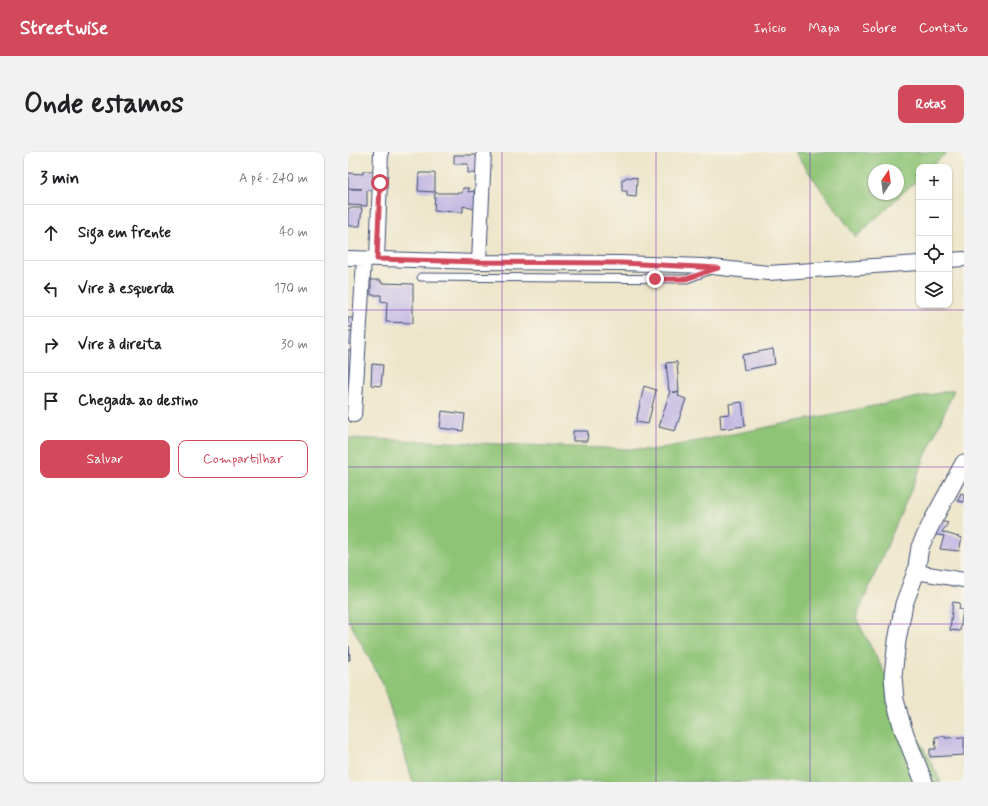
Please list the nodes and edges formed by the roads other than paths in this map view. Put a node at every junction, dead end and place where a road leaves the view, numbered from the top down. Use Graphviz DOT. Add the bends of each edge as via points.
graph roads {
  1 [pos="381,152"];
  2 [pos="484,152"];
  3 [pos="348,258"];
  4 [pos="964,259"];
  5 [pos="370,260"];
  6 [pos="952,260"];
  7 [pos="479,262"];
  8 [pos="916,263"];
  9 [pos="718,268"];
  10 [pos="421,277"];
  11 [pos="354,415"];
  12 [pos="964,464"];
  13 [pos="916,572"];
  14 [pos="964,580"];
  15 [pos="924,782"];
  1 -- 5 [label="street"];
  2 -- 7 [label="street"];
  3 -- 5 [label="street"];
  4 -- 6 [label="street"];
  5 -- 7 [label="street"];
  5 -- 11 [label="street"];
  7 -- 9 [label="street" via="622,263"];
  8 -- 9 [label="street" via="768,273"];
  9 -- 10 [label="lane" via="686,279"];
  12 -- 13 [label="street" via="920,547"];
  13 -- 14 [label="street"];
  13 -- 15 [label="street" via="904,604 893,676 895,700 903,729"];
}
